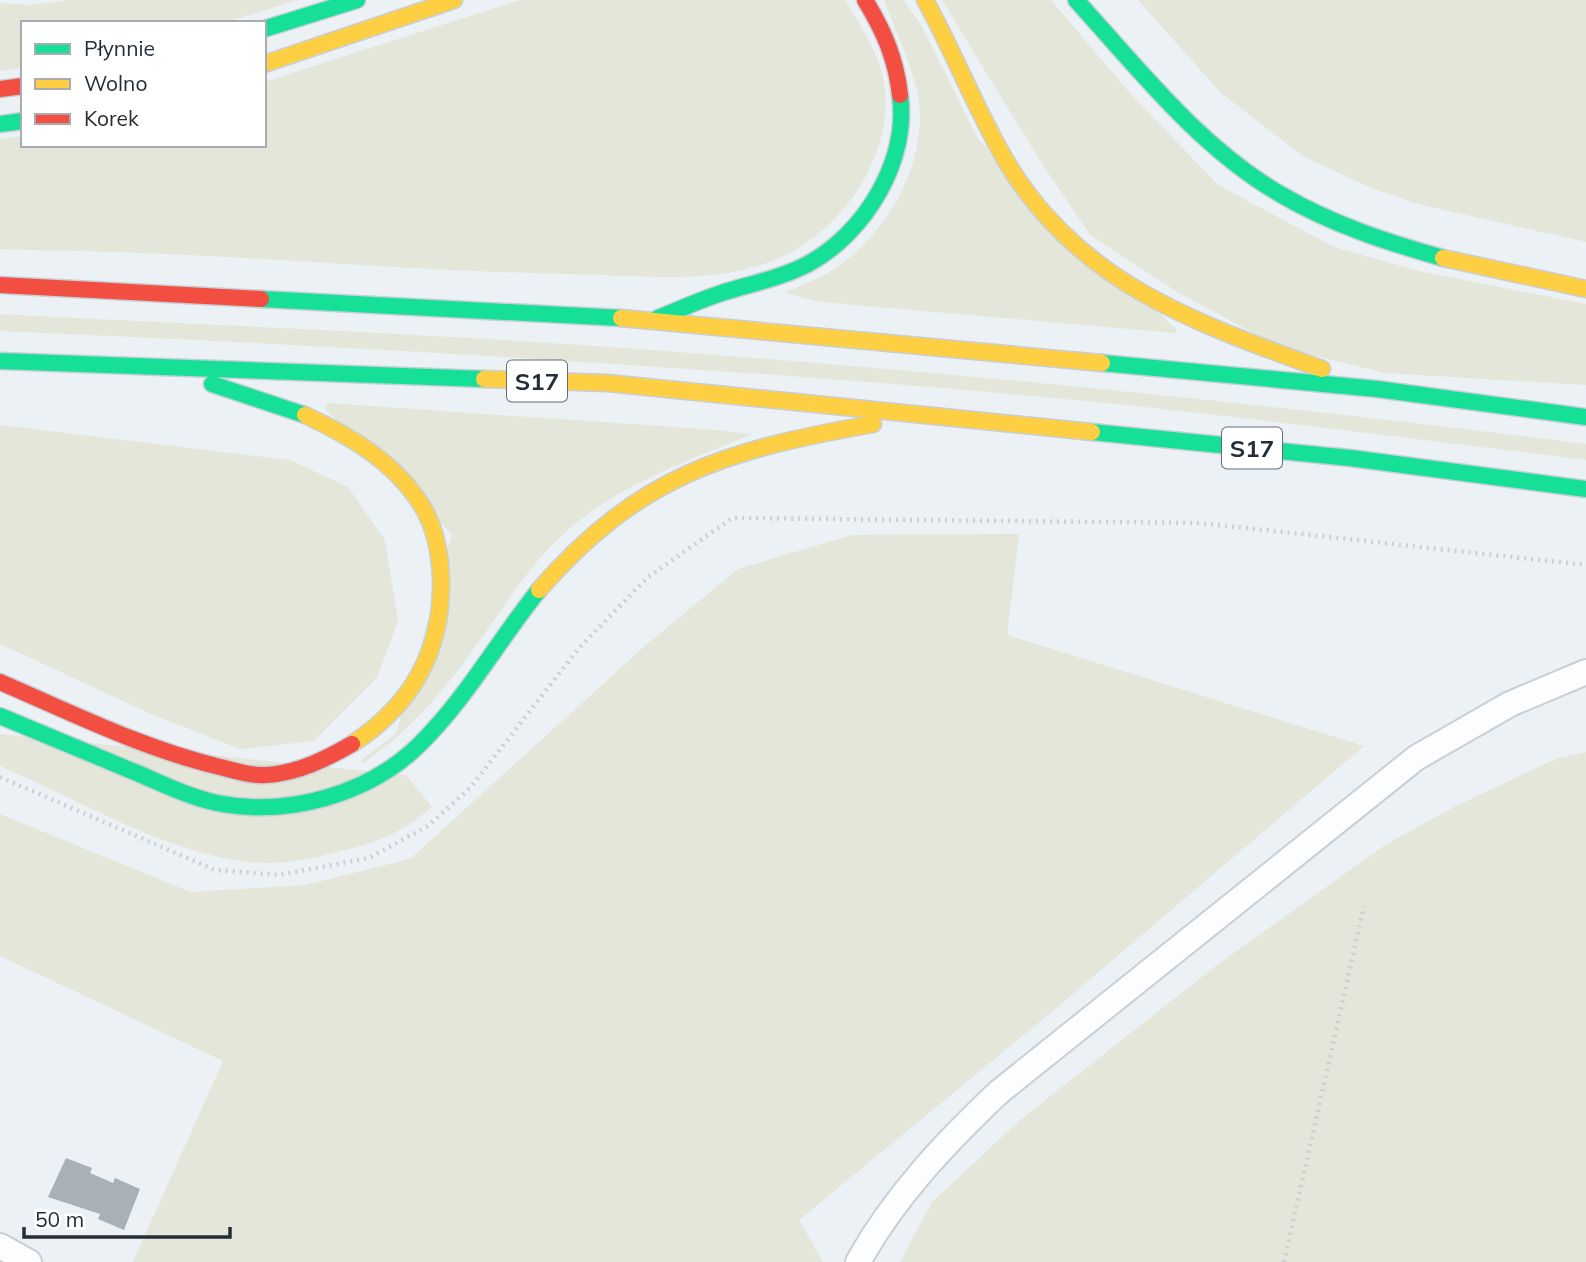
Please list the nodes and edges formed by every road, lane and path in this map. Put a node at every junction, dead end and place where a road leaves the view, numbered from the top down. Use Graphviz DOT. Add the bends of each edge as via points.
graph roads {
  1 [pos="357,0"];
  2 [pos="454,0"];
  3 [pos="865,0"];
  4 [pos="925,0"];
  5 [pos="1076,0"];
  6 [pos="266,28"];
  7 [pos="266,63"];
  8 [pos="21,86"];
  9 [pos="0,89"];
  10 [pos="21,121"];
  11 [pos="0,124"];
  12 [pos="0,285"];
  13 [pos="1586,289"];
  14 [pos="654,320"];
  15 [pos="0,361"];
  16 [pos="156,368"];
  17 [pos="1377,389"];
  18 [pos="917,416"];
  19 [pos="1586,417"];
  20 [pos="1586,489"];
  21 [pos="1586,565"];
  22 [pos="1586,672"];
  23 [pos="0,682"];
  24 [pos="0,716"];
  25 [pos="0,777"];
  26 [pos="1364,906"];
  27 [pos="0,1246"];
  28 [pos="29,1262"];
  29 [pos="858,1262"];
  30 [pos="1284,1262"];
  1 -- 6 [label="main road"];
  2 -- 7 [label="main road"];
  3 -- 14 [label="main road" via="885,32 900,86 898,143 879,196 860,221 817,258 768,282 727,291"];
  4 -- 17 [label="main road" via="1009,166 1027,195 1069,242 1122,282 1190,321"];
  5 -- 13 [label="main road" via="1191,125 1241,167 1302,206 1389,243 1446,260"];
  8 -- 9 [label="main road"];
  10 -- 11 [label="main road"];
  12 -- 14 [label="main road"];
  14 -- 17 [label="main road"];
  15 -- 16 [label="main road, S17"];
  16 -- 18 [label="main road, S17" via="607,383"];
  16 -- 23 [label="main road" via="271,401 351,436 390,467 423,507 442,559 440,622 421,677 389,717 345,748 312,765 267,775 172,754"];
  17 -- 19 [label="main road"];
  18 -- 20 [label="main road, S17" via="1350,458"];
  18 -- 24 [label="main road" via="805,436 715,462 658,487 551,575 460,698 405,757 362,783 311,802 265,807 220,804"];
  21 -- 25 [label="path" via="1200,523 733,518 648,577 579,648 470,788 428,826 369,858 279,875 215,870"];
  22 -- 29 [label="street" via="1510,704 1416,758 999,1092 940,1149"];
  26 -- 30 [label="path"];
  27 -- 28 [label="street"];
}
